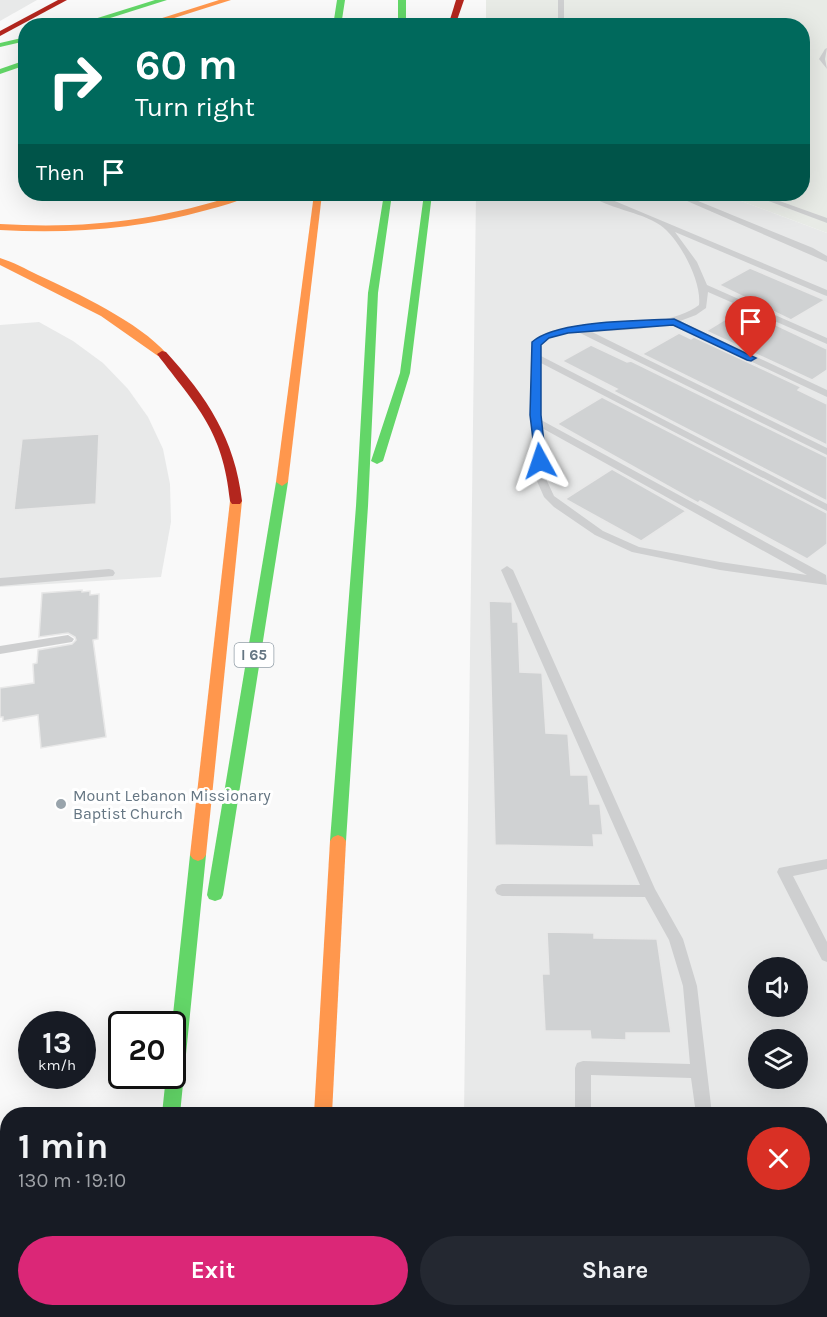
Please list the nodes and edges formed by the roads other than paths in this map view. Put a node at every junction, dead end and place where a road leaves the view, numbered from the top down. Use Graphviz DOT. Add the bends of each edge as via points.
graph roads {
  1 [pos="63,0"];
  2 [pos="163,0"];
  3 [pos="227,0"];
  4 [pos="341,0"];
  5 [pos="402,0"];
  6 [pos="407,0"];
  7 [pos="460,0"];
  8 [pos="561,0"];
  9 [pos="30,18"];
  10 [pos="102,18"];
  11 [pos="167,18"];
  12 [pos="338,18"];
  13 [pos="402,18"];
  14 [pos="403,18"];
  15 [pos="454,18"];
  16 [pos="561,18"];
  17 [pos="18,24"];
  18 [pos="0,34"];
  19 [pos="18,41"];
  20 [pos="0,45"];
  21 [pos="827,50"];
  22 [pos="18,62"];
  23 [pos="18,64"];
  24 [pos="0,65"];
  25 [pos="827,67"];
  26 [pos="0,72"];
  27 [pos="227,201"];
  28 [pos="317,201"];
  29 [pos="387,201"];
  30 [pos="427,201"];
  31 [pos="609,201"];
  32 [pos="692,201"];
  33 [pos="773,201"];
  34 [pos="827,221"];
  35 [pos="663,224"];
  36 [pos="0,227"];
  37 [pos="827,259"];
  38 [pos="0,261"];
  39 [pos="702,286"];
  40 [pos="827,293"];
  41 [pos="674,322"];
  42 [pos="580,329"];
  43 [pos="827,341"];
  44 [pos="536,357"];
  45 [pos="827,394"];
  46 [pos="536,421"];
  47 [pos="827,452"];
  48 [pos="362,506"];
  49 [pos="827,508"];
  50 [pos="507,570"];
  51 [pos="110,573"];
  52 [pos="827,581"];
  53 [pos="0,582"];
  54 [pos="68,639"];
  55 [pos="0,651"];
  56 [pos="827,864"];
  57 [pos="502,890"];
  58 [pos="649,891"];
  59 [pos="212,914"];
  60 [pos="827,956"];
  61 [pos="195,1020"];
  62 [pos="698,1071"];
  63 [pos="172,1107"];
  64 [pos="181,1107"];
  65 [pos="323,1107"];
  66 [pos="583,1107"];
  67 [pos="703,1107"];
  1 -- 9 [label="main road"];
  2 -- 10 [label="main road"];
  3 -- 11 [label="main road"];
  4 -- 12 [label="main road"];
  5 -- 13 [label="main road"];
  6 -- 14 [label="main road"];
  7 -- 15 [label="main road"];
  8 -- 16 [label="lane"];
  17 -- 18 [label="main road"];
  19 -- 20 [label="main road"];
  21 -- 25 [label="lane" via="822,59"];
  22 -- 24 [label="main road"];
  23 -- 26 [label="main road"];
  27 -- 36 [label="main road" via="186,216 140,226 88,230"];
  28 -- 59 [label="main road, I 65" via="284,467"];
  29 -- 48 [label="main road" via="373,293"];
  30 -- 48 [label="main road" via="405,373"];
  31 -- 35 [label="lane"];
  32 -- 37 [label="lane"];
  33 -- 34 [label="lane"];
  35 -- 39 [label="lane" via="692,259"];
  35 -- 40 [label="lane"];
  38 -- 63 [label="main road" via="122,322 165,355 199,394 227,448 236,499"];
  39 -- 41 [label="lane" via="703,306 692,316"];
  39 -- 43 [label="lane"];
  41 -- 42 [label="lane"];
  41 -- 45 [label="lane"];
  42 -- 44 [label="lane" via="545,336 536,344"];
  42 -- 47 [label="lane"];
  44 -- 46 [label="lane"];
  44 -- 49 [label="lane"];
  46 -- 52 [label="lane"];
  46 -- 52 [label="lane" via="545,489 558,506 599,533 649,553"];
  48 -- 65 [label="main road"];
  50 -- 58 [label="lane"];
  51 -- 53 [label="lane"];
  54 -- 55 [label="lane"];
  56 -- 60 [label="lane" via="784,872"];
  57 -- 58 [label="lane"];
  58 -- 62 [label="lane" via="676,939 690,986"];
  61 -- 64 [label="main road"];
  62 -- 66 [label="lane" via="583,1068"];
  62 -- 67 [label="lane"];
}
